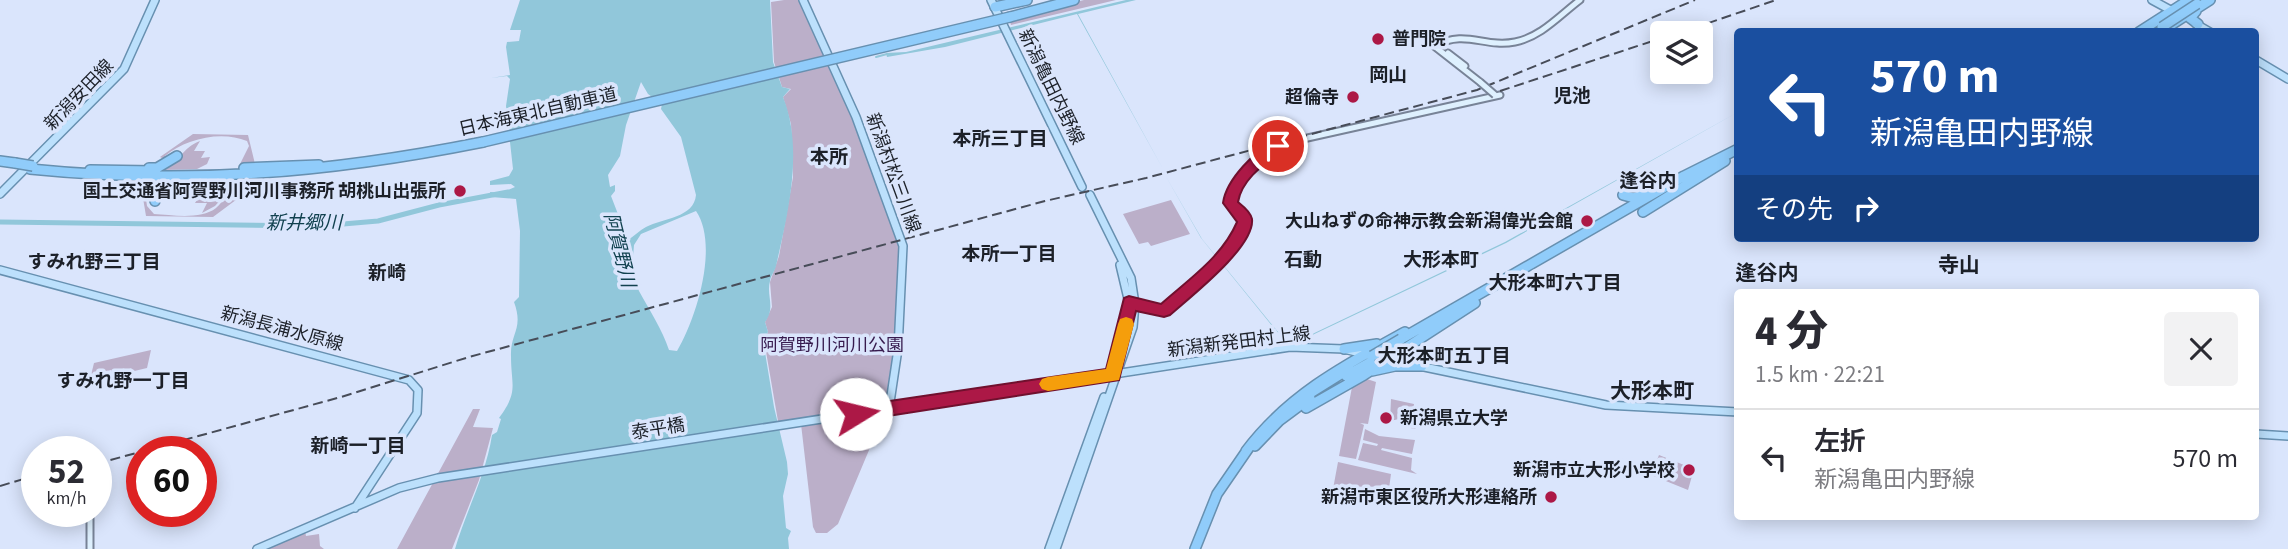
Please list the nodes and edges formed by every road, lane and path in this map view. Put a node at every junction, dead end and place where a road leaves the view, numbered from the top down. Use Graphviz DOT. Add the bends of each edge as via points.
graph roads {
  1 [pos="155,0"];
  2 [pos="803,0"];
  3 [pos="1020,0"];
  4 [pos="1027,0"];
  5 [pos="1065,0"];
  6 [pos="1074,0"];
  7 [pos="1079,0"];
  8 [pos="1580,0"];
  9 [pos="2150,0"];
  10 [pos="2210,0"];
  11 [pos="996,3"];
  12 [pos="1010,4"];
  13 [pos="1026,13"];
  14 [pos="2176,13"];
  15 [pos="1007,21"];
  16 [pos="2147,28"];
  17 [pos="2152,28"];
  18 [pos="2202,28"];
  19 [pos="2203,28"];
  20 [pos="2259,61"];
  21 [pos="2288,78"];
  22 [pos="1734,154"];
  23 [pos="177,156"];
  24 [pos="403,157"];
  25 [pos="1726,157"];
  26 [pos="0,163"];
  27 [pos="141,165"];
  28 [pos="37,168"];
  29 [pos="244,168"];
  30 [pos="154,171"];
  31 [pos="244,183"];
  32 [pos="157,185"];
  33 [pos="1084,186"];
  34 [pos="139,189"];
  35 [pos="0,194"];
  36 [pos="1088,195"];
  37 [pos="1623,195"];
  38 [pos="155,201"];
  39 [pos="1637,205"];
  40 [pos="0,270"];
  41 [pos="1482,295"];
  42 [pos="1132,303"];
  43 [pos="1426,335"];
  44 [pos="1400,340"];
  45 [pos="1344,349"];
  46 [pos="1375,357"];
  47 [pos="1408,363"];
  48 [pos="1422,366"];
  49 [pos="1115,374"];
  50 [pos="1364,374"];
  51 [pos="1337,379"];
  52 [pos="886,409"];
  53 [pos="1734,412"];
  54 [pos="2259,434"];
  55 [pos="2288,436"];
  56 [pos="1262,438"];
  57 [pos="1246,451"];
  58 [pos="354,508"];
  59 [pos="90,527"];
  60 [pos="90,549"];
  61 [pos="257,549"];
  62 [pos="1049,549"];
  63 [pos="1056,549"];
  64 [pos="1195,549"];
  65 [pos="1201,549"];
  1 -- 35 [label="main road, 新潟安田線" via="124,69"];
  2 -- 52 [label="main road, 新潟村松三川線" via="856,117 903,246 898,349"];
  3 -- 12 [label="highway"];
  4 -- 12 [label="highway"];
  5 -- 15 [label="highway, 日本海東北自動車道"];
  6 -- 13 [label="highway, 日本海東北自動車道"];
  7 -- 13 [label="highway"];
  8 -- 42 [label="main road, bridge" via="1521,41 1500,43 1457,36 1435,46 1498,95 1273,149 1249,169 1232,192 1230,203 1244,217 1235,244 1164,311"];
  9 -- 14 [label="main road"];
  10 -- 14 [label="highway"];
  11 -- 12 [label="highway"];
  11 -- 15 [label="main road, 新潟亀田内野線"];
  12 -- 15 [label="highway" via="1003,9"];
  13 -- 15 [label="highway, 日本海東北自動車道"];
  14 -- 16 [label="highway"];
  14 -- 17 [label="highway"];
  14 -- 18 [label="highway"];
  14 -- 19 [label="highway" via="2190,15"];
  15 -- 24 [label="highway, 日本海東北自動車道, bridge"];
  15 -- 33 [label="main road, 新潟亀田内野線"];
  20 -- 21 [label="main road"];
  22 -- 25 [label="highway"];
  23 -- 27 [label="highway" via="156,168"];
  24 -- 28 [label="highway, 日本海東北自動車道" via="304,172 205,179 111,177"];
  24 -- 29 [label="highway"];
  24 -- 31 [label="highway"];
  25 -- 39 [label="highway"];
  25 -- 39 [label="highway" via="1711,159"];
  26 -- 28 [label="highway, 日本海東北自動車道, bridge"];
  28 -- 30 [label="highway"];
  28 -- 32 [label="highway"];
  34 -- 38 [label="highway" via="155,189"];
  36 -- 42 [label="main road" via="1122,269"];
  37 -- 39 [label="highway"];
  39 -- 41 [label="highway"];
  40 -- 58 [label="main road, 新潟長浦水原線" via="409,380 418,390 417,413"];
  41 -- 43 [label="highway"];
  41 -- 44 [label="highway"];
  42 -- 49 [label="main road"];
  43 -- 46 [label="highway"];
  43 -- 47 [label="highway" via="1402,352"];
  44 -- 45 [label="highway"];
  44 -- 46 [label="highway, bridge"];
  45 -- 46 [label="main road, 新潟新発田村上線"];
  45 -- 49 [label="main road, 新潟新発田村上線" via="1290,348"];
  46 -- 47 [label="main road, 新潟新発田村上線"];
  46 -- 50 [label="highway"];
  46 -- 51 [label="highway"];
  46 -- 57 [label="highway" via="1314,382 1266,424"];
  47 -- 48 [label="main road, 新潟新発田村上線"];
  48 -- 50 [label="highway" via="1387,367"];
  48 -- 53 [label="main road, 新潟新発田村上線" via="1606,405"];
  49 -- 52 [label="main road, 新潟新発田村上線"];
  49 -- 62 [label="main road"];
  49 -- 63 [label="main road"];
  50 -- 56 [label="highway"];
  51 -- 56 [label="highway"];
  51 -- 57 [label="highway" via="1287,408"];
  52 -- 58 [label="main road, 泰平橋" via="438,478"];
  54 -- 55 [label="main road"];
  56 -- 65 [label="highway" via="1221,497"];
  57 -- 64 [label="highway" via="1217,494"];
  58 -- 61 [label="main road"];
  59 -- 60 [label="main road"];
}
